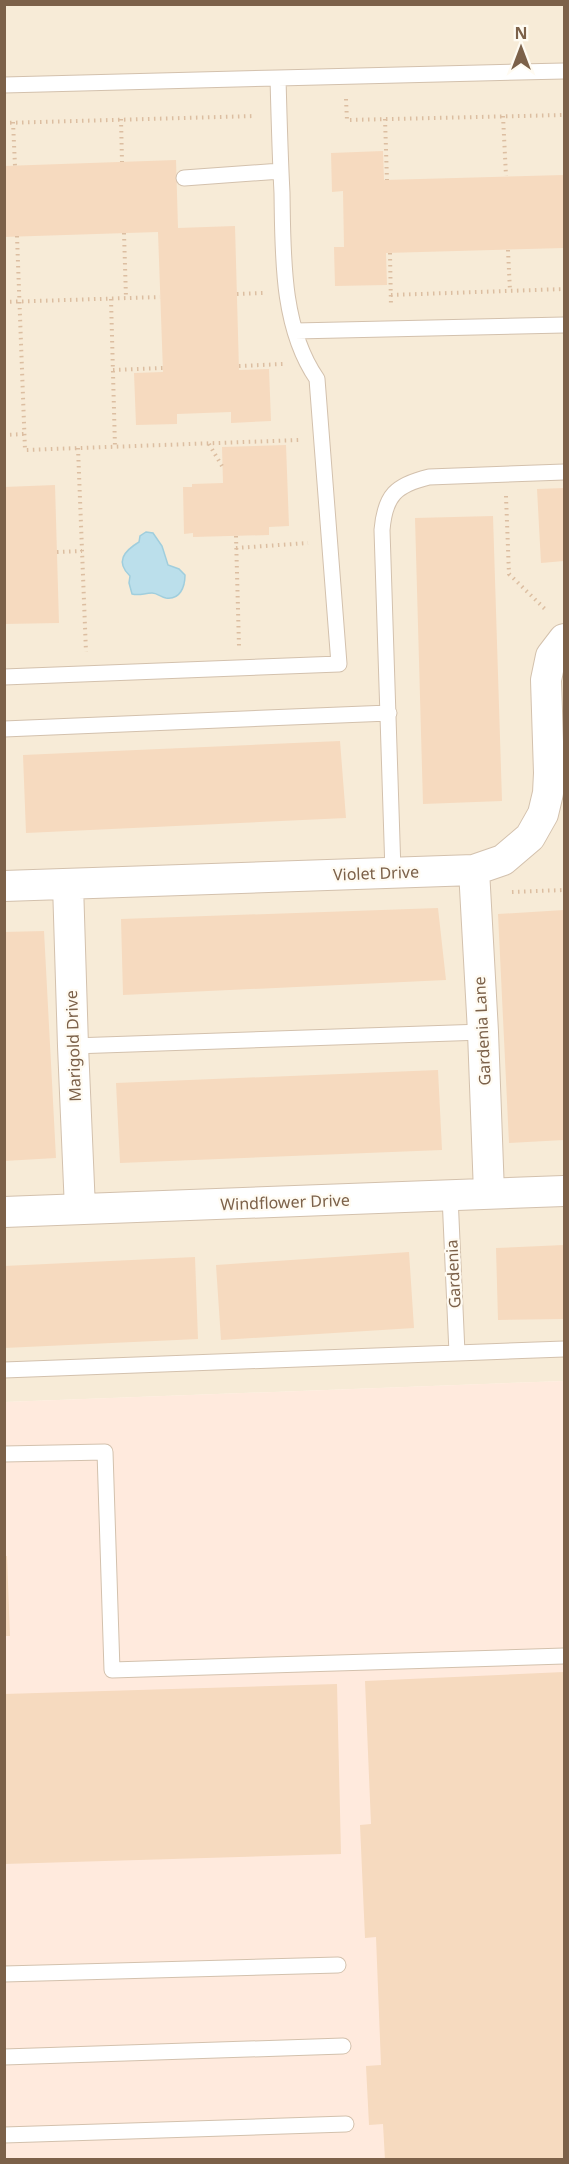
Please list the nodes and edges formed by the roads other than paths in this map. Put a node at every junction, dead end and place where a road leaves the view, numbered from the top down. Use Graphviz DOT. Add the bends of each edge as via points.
graph roads {
  1 [pos="564,71"];
  2 [pos="278,78"];
  3 [pos="4,85"];
  4 [pos="281,171"];
  5 [pos="184,178"];
  6 [pos="564,325"];
  7 [pos="295,331"];
  8 [pos="564,472"];
  9 [pos="564,639"];
  10 [pos="4,677"];
  11 [pos="389,713"];
  12 [pos="4,729"];
  13 [pos="474,870"];
  14 [pos="393,872"];
  15 [pos="68,884"];
  16 [pos="4,886"];
  17 [pos="483,1032"];
  18 [pos="73,1046"];
  19 [pos="564,1191"];
  20 [pos="489,1193"];
  21 [pos="450,1196"];
  22 [pos="80,1209"];
  23 [pos="4,1212"];
  24 [pos="564,1349"];
  25 [pos="457,1353"];
  26 [pos="4,1370"];
  27 [pos="4,1454"];
  28 [pos="564,1656"];
  29 [pos="338,1965"];
  30 [pos="4,1974"];
  31 [pos="343,2046"];
  32 [pos="4,2057"];
  33 [pos="346,2124"];
  34 [pos="4,2135"];
  1 -- 2 [label="lane"];
  2 -- 3 [label="lane"];
  2 -- 4 [label="lane"];
  4 -- 5 [label="lane"];
  4 -- 7 [label="lane" via="287,292"];
  6 -- 7 [label="lane"];
  7 -- 10 [label="lane" via="306,363 317,379 339,664"];
  8 -- 11 [label="lane" via="429,477 409,482 393,494 383,510 381,530"];
  9 -- 13 [label="street, Violet Drive" via="551,656 546,680 549,773 543,814 530,837 503,861"];
  11 -- 12 [label="lane"];
  11 -- 14 [label="lane"];
  13 -- 14 [label="street, Violet Drive"];
  13 -- 17 [label="street, Gardenia Lane"];
  14 -- 15 [label="street, Violet Drive"];
  15 -- 16 [label="street, Violet Drive"];
  15 -- 18 [label="street, Marigold Drive"];
  17 -- 18 [label="lane"];
  17 -- 20 [label="street, Gardenia Lane"];
  18 -- 22 [label="street, Marigold Drive"];
  19 -- 20 [label="street, Windflower Drive"];
  20 -- 21 [label="street, Windflower Drive"];
  21 -- 22 [label="street, Windflower Drive"];
  21 -- 25 [label="lane, Gardenia"];
  22 -- 23 [label="street, Windflower Drive"];
  24 -- 25 [label="lane"];
  25 -- 26 [label="lane"];
  27 -- 28 [label="lane" via="105,1452 112,1670"];
  29 -- 30 [label="lane"];
  31 -- 32 [label="lane"];
  33 -- 34 [label="lane"];
}
